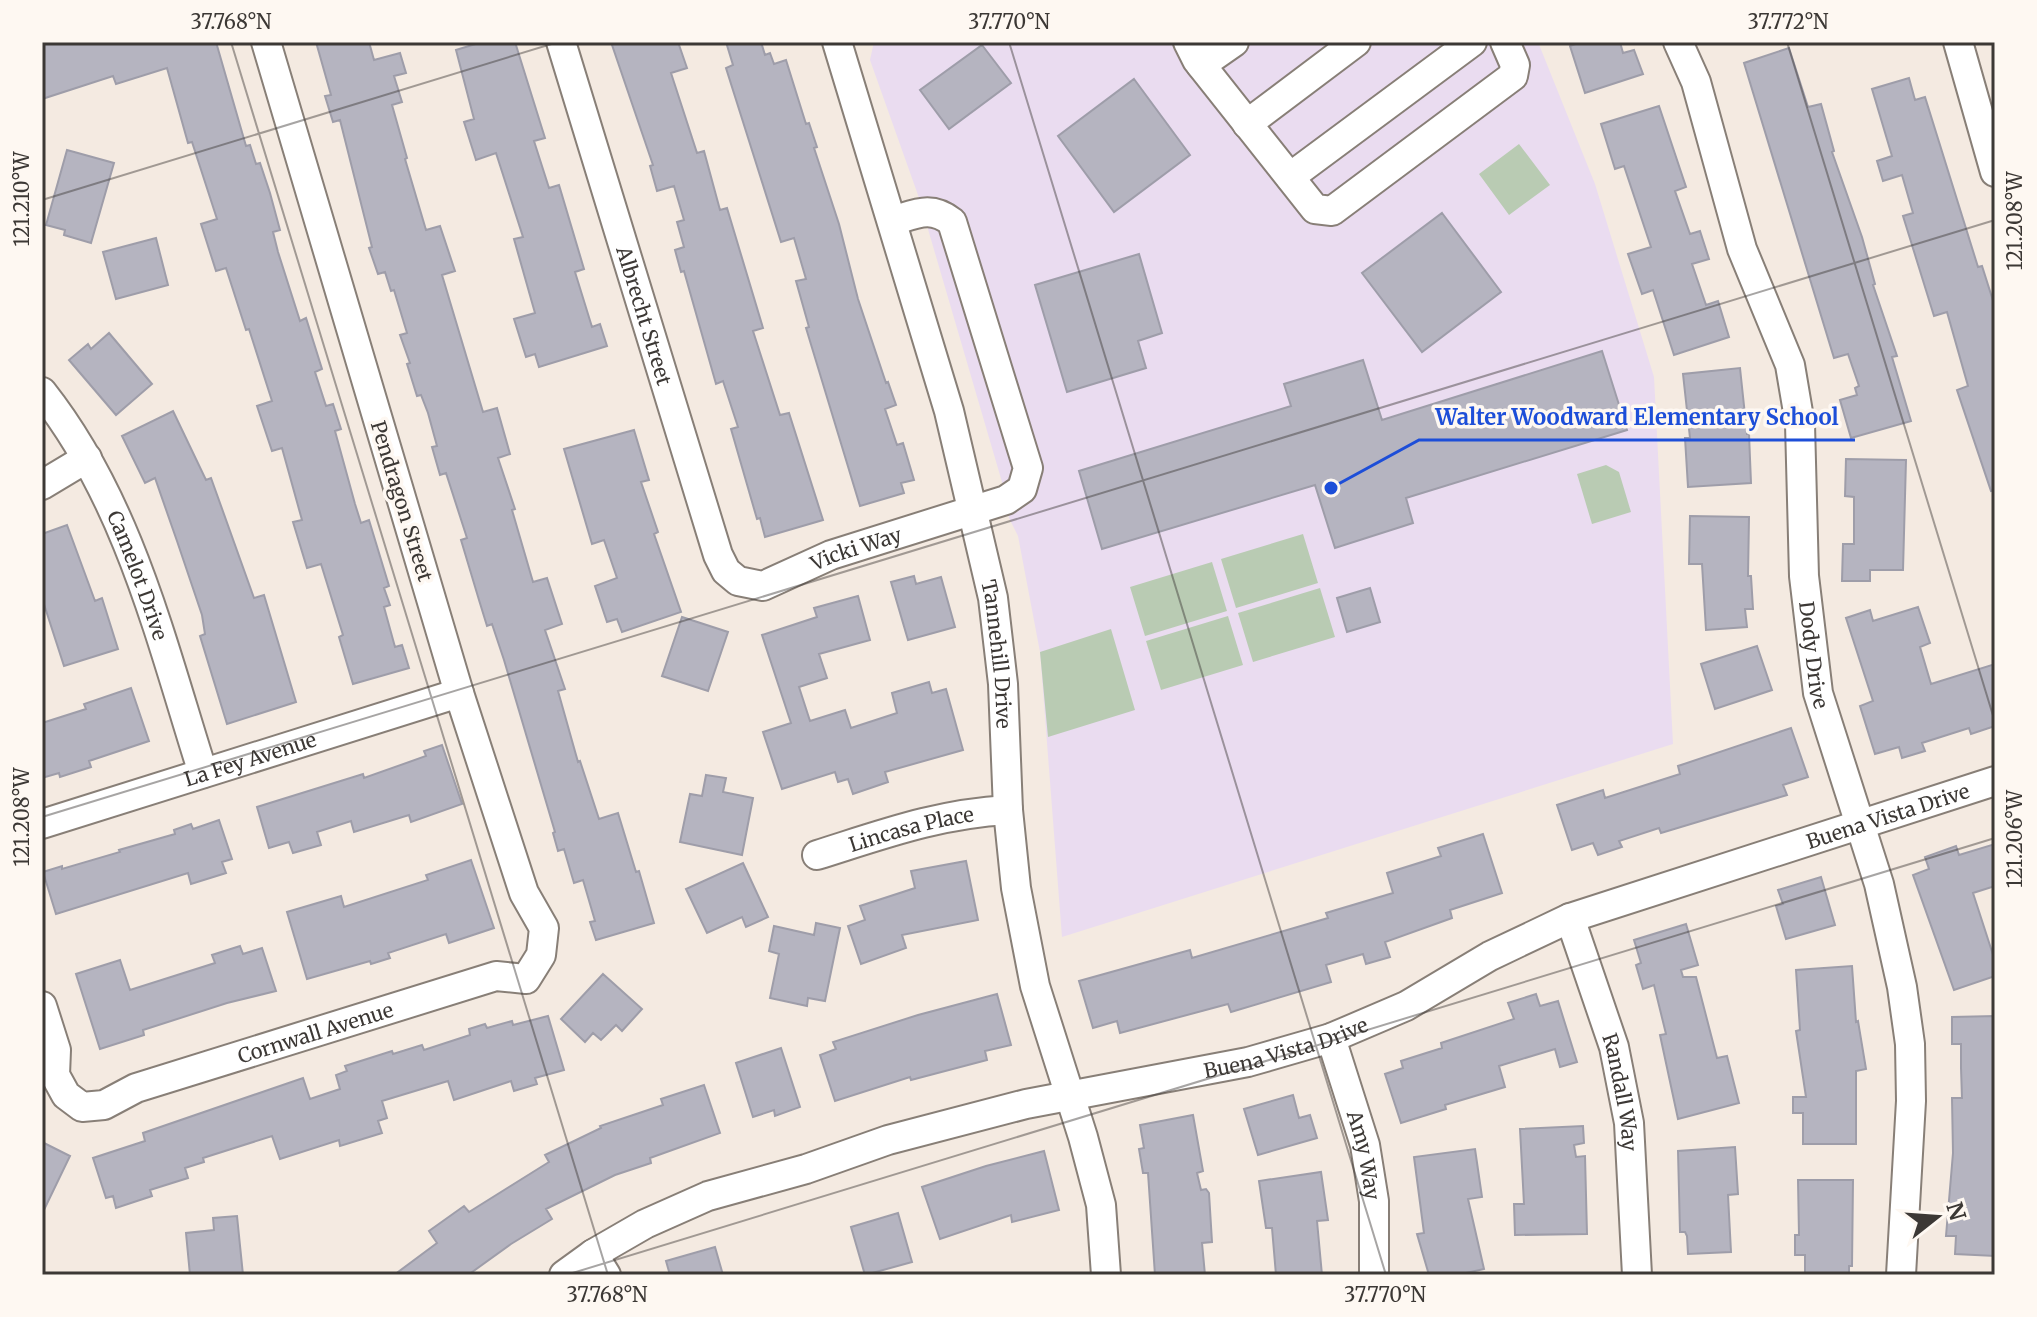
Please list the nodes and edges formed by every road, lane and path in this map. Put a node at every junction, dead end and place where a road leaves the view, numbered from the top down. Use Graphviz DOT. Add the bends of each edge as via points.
graph roads {
  1 [pos="266,42"];
  2 [pos="561,42"];
  3 [pos="837,42"];
  4 [pos="1234,42"];
  5 [pos="1356,42"];
  6 [pos="1472,42"];
  7 [pos="1505,42"];
  8 [pos="1678,42"];
  9 [pos="1958,42"];
  10 [pos="1195,54"];
  11 [pos="1247,124"];
  12 [pos="1995,172"];
  13 [pos="1290,177"];
  14 [pos="892,221"];
  15 [pos="42,392"];
  16 [pos="87,458"];
  17 [pos="42,485"];
  18 [pos="974,511"];
  19 [pos="738,581"];
  20 [pos="459,693"];
  21 [pos="203,773"];
  22 [pos="1995,781"];
  23 [pos="1008,810"];
  24 [pos="42,824"];
  25 [pos="1861,824"];
  26 [pos="817,855"];
  27 [pos="1570,918"];
  28 [pos="541,955"];
  29 [pos="42,1006"];
  30 [pos="1331,1038"];
  31 [pos="1069,1095"];
  32 [pos="600,1264"];
  33 [pos="564,1275"];
  34 [pos="1106,1275"];
  35 [pos="1374,1275"];
  36 [pos="1637,1275"];
  37 [pos="1901,1275"];
  1 -- 20 [label="street, Pendragon Street"];
  2 -- 19 [label="street, Albrecht Street" via="718,555"];
  3 -- 14 [label="street, Tannehill Drive"];
  4 -- 10 [label="street"];
  5 -- 11 [label="street"];
  6 -- 13 [label="street"];
  7 -- 13 [label="street" via="1515,65 1513,76 1332,211 1315,209"];
  8 -- 25 [label="street, Dody Drive" via="1696,82 1742,249 1790,365 1800,424 1804,576 1818,693"];
  9 -- 12 [label="street"];
  10 -- 11 [label="street"];
  11 -- 13 [label="street"];
  14 -- 18 [label="street, Tannehill Drive"];
  14 -- 18 [label="street, Vicki Way" via="940,212 952,222 1028,468 1022,489"];
  15 -- 16 [label="street, Camelot Drive"];
  16 -- 17 [label="street"];
  16 -- 21 [label="street, Camelot Drive" via="135,559"];
  18 -- 19 [label="street, Vicki Way" via="831,555 763,586"];
  18 -- 23 [label="street, Tannehill Drive" via="995,612"];
  20 -- 21 [label="street, La Fey Avenue"];
  20 -- 28 [label="street, Pendragon Street" via="524,893 544,928"];
  21 -- 24 [label="street, La Fey Avenue"];
  22 -- 25 [label="street, Buena Vista Drive"];
  23 -- 26 [label="street, Lincasa Place" via="915,823"];
  23 -- 31 [label="street, Tannehill Drive" via="1035,986"];
  25 -- 27 [label="street, Buena Vista Drive"];
  25 -- 37 [label="street, Dody Drive" via="1902,987 1910,1044"];
  27 -- 30 [label="street, Buena Vista Drive" via="1490,956 1406,1006"];
  27 -- 36 [label="street, Randall Way" via="1614,1047 1629,1123"];
  28 -- 29 [label="street, Cornwall Avenue" via="526,979 496,976 136,1088 104,1105 82,1107 66,1095 55,1075 56,1050"];
  30 -- 31 [label="street, Buena Vista Drive" via="1248,1062"];
  30 -- 35 [label="street, Amy Way" via="1365,1145 1374,1201"];
  31 -- 32 [label="street, Buena Vista Drive" via="888,1140 708,1196 645,1224"];
  31 -- 34 [label="street, Tannehill Drive" via="1101,1205"];
  32 -- 33 [label="street, Buena Vista Drive"];
}
